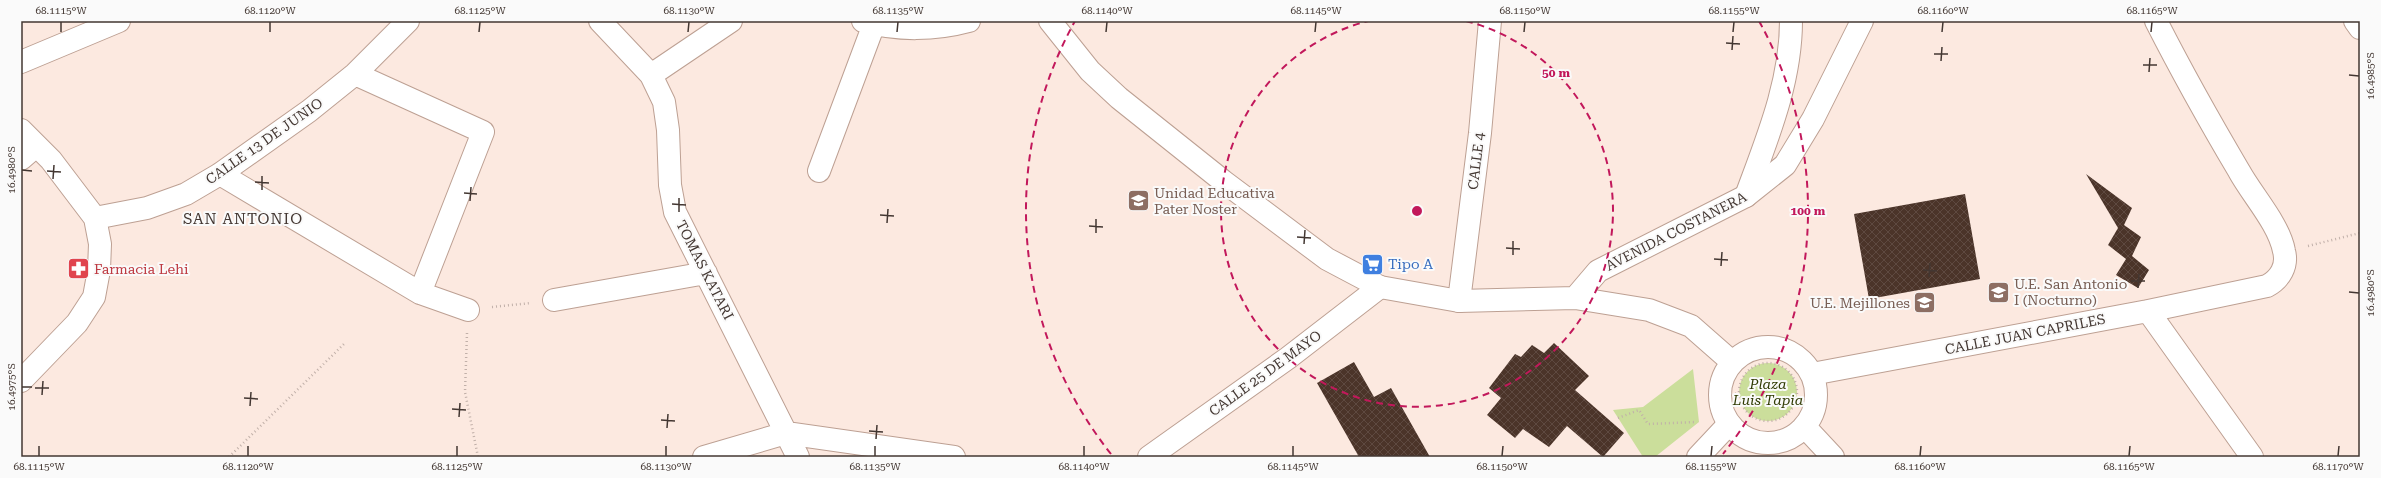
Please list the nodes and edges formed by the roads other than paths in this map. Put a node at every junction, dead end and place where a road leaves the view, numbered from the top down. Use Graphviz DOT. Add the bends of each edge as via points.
graph roads {
  1 [pos="119,21"];
  2 [pos="408,21"];
  3 [pos="600,21"];
  4 [pos="731,21"];
  5 [pos="969,21"];
  6 [pos="1050,21"];
  7 [pos="1490,21"];
  8 [pos="1790,21"];
  9 [pos="1862,21"];
  10 [pos="2156,21"];
  11 [pos="2355,21"];
  12 [pos="868,23"];
  13 [pos="2360,28"];
  14 [pos="21,62"];
  15 [pos="355,74"];
  16 [pos="651,75"];
  17 [pos="21,130"];
  18 [pos="28,152"];
  19 [pos="819,171"];
  20 [pos="220,174"];
  21 [pos="1746,196"];
  22 [pos="96,218"];
  23 [pos="706,273"];
  24 [pos="1380,287"];
  25 [pos="420,293"];
  26 [pos="1575,298"];
  27 [pos="554,300"];
  28 [pos="1459,301"];
  29 [pos="468,310"];
  30 [pos="2148,311"];
  31 [pos="1732,362"];
  32 [pos="1812,374"];
  33 [pos="21,381"];
  34 [pos="1729,424"];
  35 [pos="1804,427"];
  36 [pos="786,433"];
  37 [pos="2250,456"];
  38 [pos="704,457"];
  39 [pos="798,457"];
  40 [pos="954,457"];
  41 [pos="1150,457"];
  42 [pos="1698,457"];
  43 [pos="1833,457"];
  1 -- 14 [label="street"];
  2 -- 15 [label="street, CALLE 13 DE JUNIO"];
  3 -- 16 [label="street, TOMAS KATARI"];
  4 -- 16 [label="street"];
  5 -- 12 [label="street" via="947,27 911,28"];
  6 -- 24 [label="street" via="1090,71 1119,98 1327,259"];
  7 -- 28 [label="street, CALLE 4" via="1480,133"];
  8 -- 21 [label="street" via="1791,49 1775,116"];
  9 -- 21 [label="street, AVENIDA COSTANERA" via="1813,119 1785,165"];
  10 -- 30 [label="street, CALLE JUAN CAPRILES" via="2239,172 2278,235 2284,252 2284,268 2277,280 2267,286"];
  11 -- 13 [label="street"];
  12 -- 19 [label="street"];
  15 -- 20 [label="street, CALLE 13 DE JUNIO" via="309,111"];
  15 -- 25 [label="street" via="482,132"];
  16 -- 23 [label="street, TOMAS KATARI" via="664,102 670,186 675,212"];
  17 -- 18 [label="street"];
  18 -- 22 [label="street" via="51,160"];
  20 -- 22 [label="street, CALLE 13 DE JUNIO" via="186,194 147,208"];
  20 -- 25 [label="street"];
  21 -- 26 [label="street, AVENIDA COSTANERA" via="1598,271"];
  22 -- 33 [label="street" via="100,244 94,297 77,323"];
  23 -- 27 [label="street"];
  23 -- 36 [label="street, TOMAS KATARI"];
  24 -- 28 [label="street"];
  24 -- 41 [label="street, CALLE 25 DE MAYO" via="1288,358"];
  25 -- 29 [label="street"];
  26 -- 28 [label="street"];
  26 -- 31 [label="street" via="1649,310 1691,326"];
  30 -- 32 [label="street, CALLE JUAN CAPRILES"];
  30 -- 37 [label="street"];
  31 -- 32 [label="street" via="1748,351 1765,346 1784,349 1801,359"];
  31 -- 34 [label="street" via="1723,376 1729,393 1722,409"];
  32 -- 35 [label="street" via="1817,392 1814,411"];
  34 -- 35 [label="street" via="1742,435 1758,442 1774,443 1791,438"];
  34 -- 42 [label="street"];
  35 -- 43 [label="street"];
  36 -- 38 [label="street"];
  36 -- 39 [label="street, TOMAS KATARI"];
  36 -- 40 [label="street"];
}
